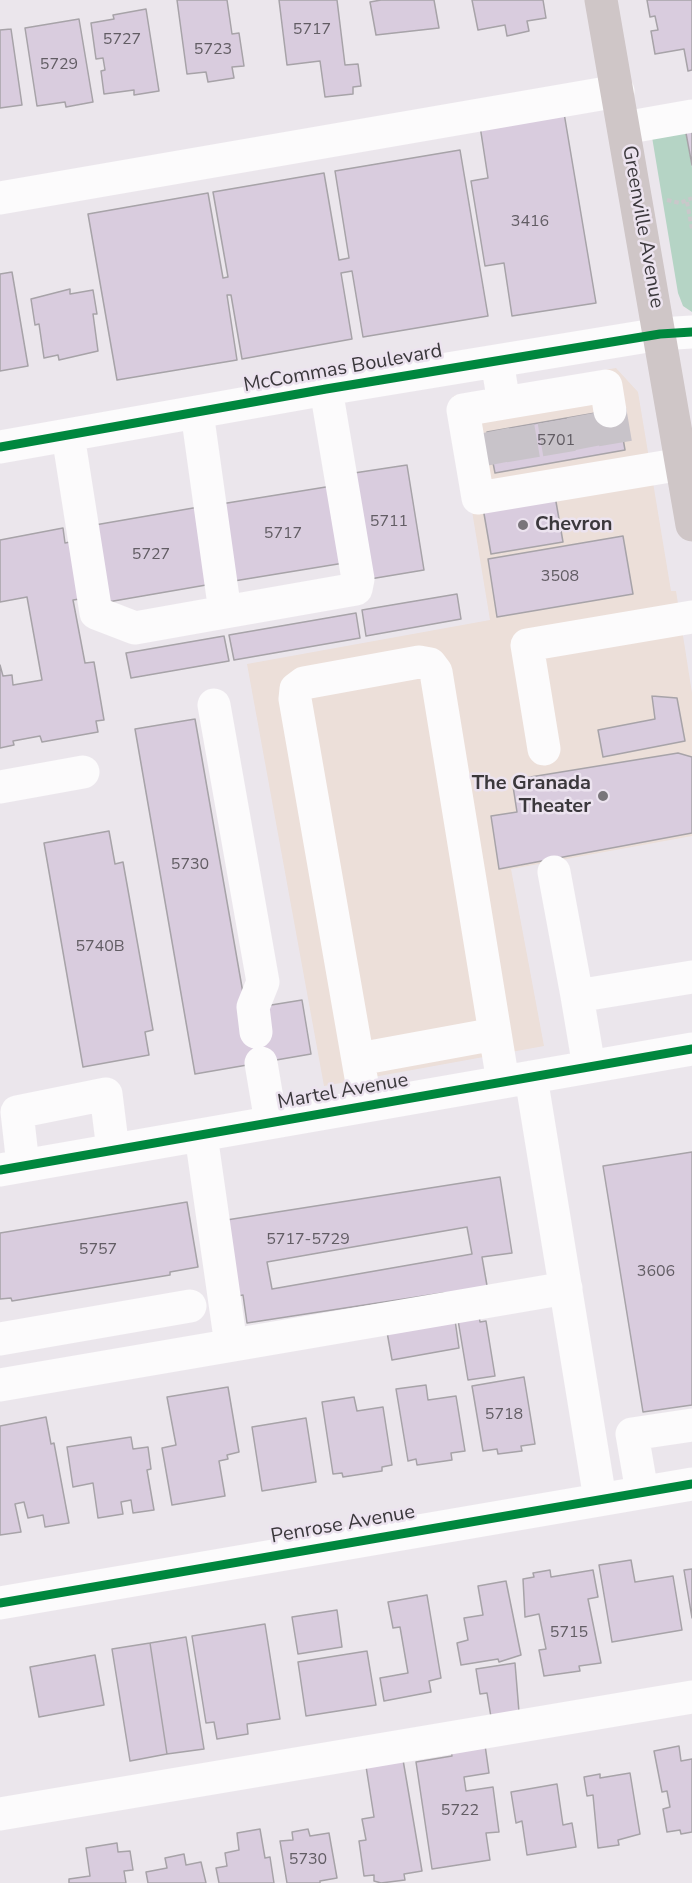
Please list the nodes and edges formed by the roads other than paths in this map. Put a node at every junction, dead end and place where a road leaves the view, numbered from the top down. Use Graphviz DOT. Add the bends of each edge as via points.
graph roads {
  1 [pos="601,0"];
  2 [pos="618,91"];
  3 [pos="692,116"];
  4 [pos="624,128"];
  5 [pos="0,198"];
  6 [pos="676,333"];
  7 [pos="573,349"];
  8 [pos="497,361"];
  9 [pos="326,389"];
  10 [pos="197,412"];
  11 [pos="503,414"];
  12 [pos="683,416"];
  13 [pos="68,435"];
  14 [pos="0,447"];
  15 [pos="682,464"];
  16 [pos="691,512"];
  17 [pos="225,612"];
  18 [pos="692,617"];
  19 [pos="214,705"];
  20 [pos="544,749"];
  21 [pos="83,772"];
  22 [pos="0,787"];
  23 [pos="554,872"];
  24 [pos="692,976"];
  25 [pos="577,996"];
  26 [pos="495,1034"];
  27 [pos="424,1047"];
  28 [pos="692,1049"];
  29 [pos="359,1059"];
  30 [pos="589,1067"];
  31 [pos="517,1079"];
  32 [pos="433,1094"];
  33 [pos="366,1106"];
  34 [pos="272,1122"];
  35 [pos="201,1135"];
  36 [pos="113,1150"];
  37 [pos="11,1168"];
  38 [pos="566,1288"];
  39 [pos="190,1306"];
  40 [pos="0,1339"];
  41 [pos="231,1345"];
  42 [pos="0,1385"];
  43 [pos="692,1425"];
  44 [pos="692,1484"];
  45 [pos="642,1492"];
  46 [pos="600,1499"];
  47 [pos="0,1603"];
  48 [pos="692,1698"];
  49 [pos="0,1814"];
  1 -- 2 [label="main road, Greenville Avenue"];
  2 -- 4 [label="main road, Greenville Avenue"];
  2 -- 5 [label="street"];
  3 -- 4 [label="street"];
  4 -- 6 [label="main road, Greenville Avenue"];
  6 -- 7 [label="street, McCommas Boulevard"];
  6 -- 12 [label="main road, Greenville Avenue"];
  7 -- 8 [label="street, McCommas Boulevard"];
  7 -- 11 [label="street" via="575,407"];
  8 -- 9 [label="street, McCommas Boulevard"];
  8 -- 11 [label="street"];
  9 -- 10 [label="street, McCommas Boulevard"];
  9 -- 17 [label="street" via="358,579 356,589"];
  10 -- 13 [label="street, McCommas Boulevard"];
  10 -- 17 [label="street"];
  11 -- 15 [label="street" via="463,410 478,498 515,481 591,468"];
  12 -- 15 [label="main road, Greenville Avenue"];
  13 -- 14 [label="street, McCommas Boulevard"];
  13 -- 17 [label="street" via="96,613 135,628"];
  15 -- 16 [label="main road, Greenville Avenue"];
  18 -- 20 [label="street" via="526,645"];
  19 -- 34 [label="street" via="263,982 253,1007"];
  21 -- 22 [label="street"];
  23 -- 25 [label="street"];
  24 -- 25 [label="street"];
  25 -- 30 [label="street"];
  26 -- 27 [label="street"];
  26 -- 29 [label="street" via="436,672 430,664 419,662 350,674 304,683 296,689 295,699"];
  26 -- 31 [label="street"];
  27 -- 29 [label="street"];
  27 -- 32 [label="street"];
  28 -- 30 [label="street, Martel Avenue"];
  29 -- 33 [label="street"];
  30 -- 31 [label="street, Martel Avenue"];
  31 -- 32 [label="street, Martel Avenue"];
  31 -- 38 [label="street"];
  32 -- 33 [label="street, Martel Avenue"];
  33 -- 34 [label="street, Martel Avenue"];
  34 -- 35 [label="street, Martel Avenue"];
  35 -- 36 [label="street, Martel Avenue"];
  35 -- 41 [label="street"];
  36 -- 37 [label="street, Martel Avenue"];
  36 -- 37 [label="street" via="106,1094 17,1112"];
  38 -- 41 [label="street"];
  38 -- 46 [label="street"];
  39 -- 40 [label="street"];
  41 -- 42 [label="street"];
  43 -- 45 [label="street" via="632,1434"];
  44 -- 45 [label="street, Penrose Avenue"];
  45 -- 46 [label="street, Penrose Avenue"];
  46 -- 47 [label="street, Penrose Avenue"];
  48 -- 49 [label="street"];
}
